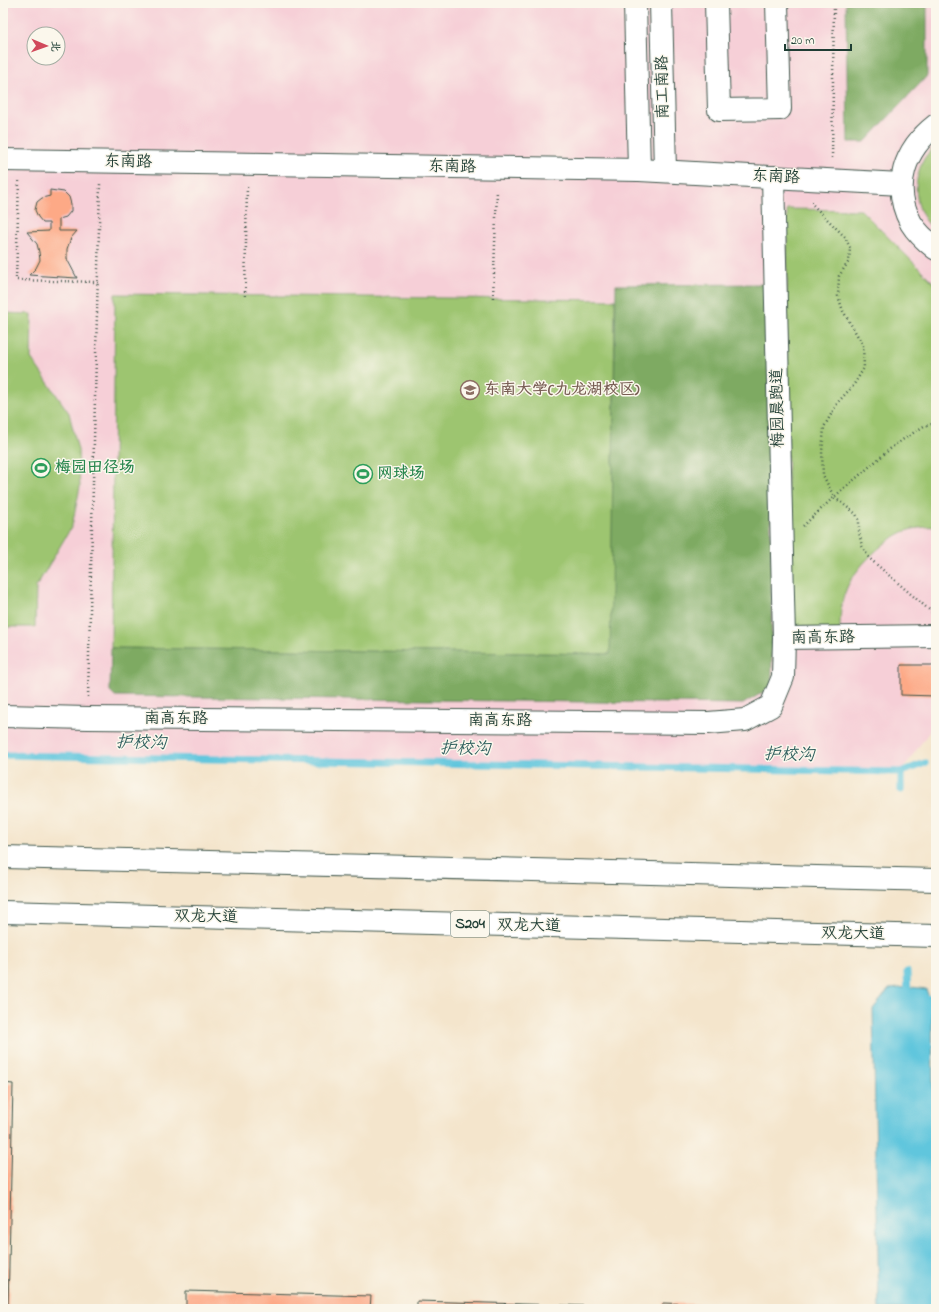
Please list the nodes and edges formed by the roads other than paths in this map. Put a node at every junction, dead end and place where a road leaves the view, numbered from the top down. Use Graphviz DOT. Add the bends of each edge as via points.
graph roads {
  1 [pos="634,3"];
  2 [pos="661,3"];
  3 [pos="716,3"];
  4 [pos="777,3"];
  5 [pos="936,125"];
  6 [pos="11,161"];
  7 [pos="639,170"];
  8 [pos="665,171"];
  9 [pos="773,177"];
  10 [pos="901,184"];
  11 [pos="936,249"];
  12 [pos="936,636"];
  13 [pos="784,638"];
  14 [pos="3,716"];
  15 [pos="3,857"];
  16 [pos="936,880"];
  17 [pos="3,912"];
  18 [pos="936,936"];
  1 -- 7 [label="street, 南工南路"];
  2 -- 8 [label="street, 南工南路"];
  3 -- 4 [label="street" via="719,110 780,109"];
  5 -- 10 [label="street" via="911,151 904,167"];
  6 -- 7 [label="street, 东南路"];
  7 -- 8 [label="street, 东南路"];
  8 -- 9 [label="street, 东南路"];
  9 -- 10 [label="street, 东南路"];
  9 -- 13 [label="street, 梅园晨跑道"];
  10 -- 11 [label="street" via="904,204 911,223 923,239"];
  12 -- 13 [label="street, 南高东路"];
  13 -- 14 [label="street, 南高东路" via="783,677 771,706 745,720 708,723"];
  15 -- 16 [label="street"];
  17 -- 18 [label="street, 双龙大道 / S204"];
}
